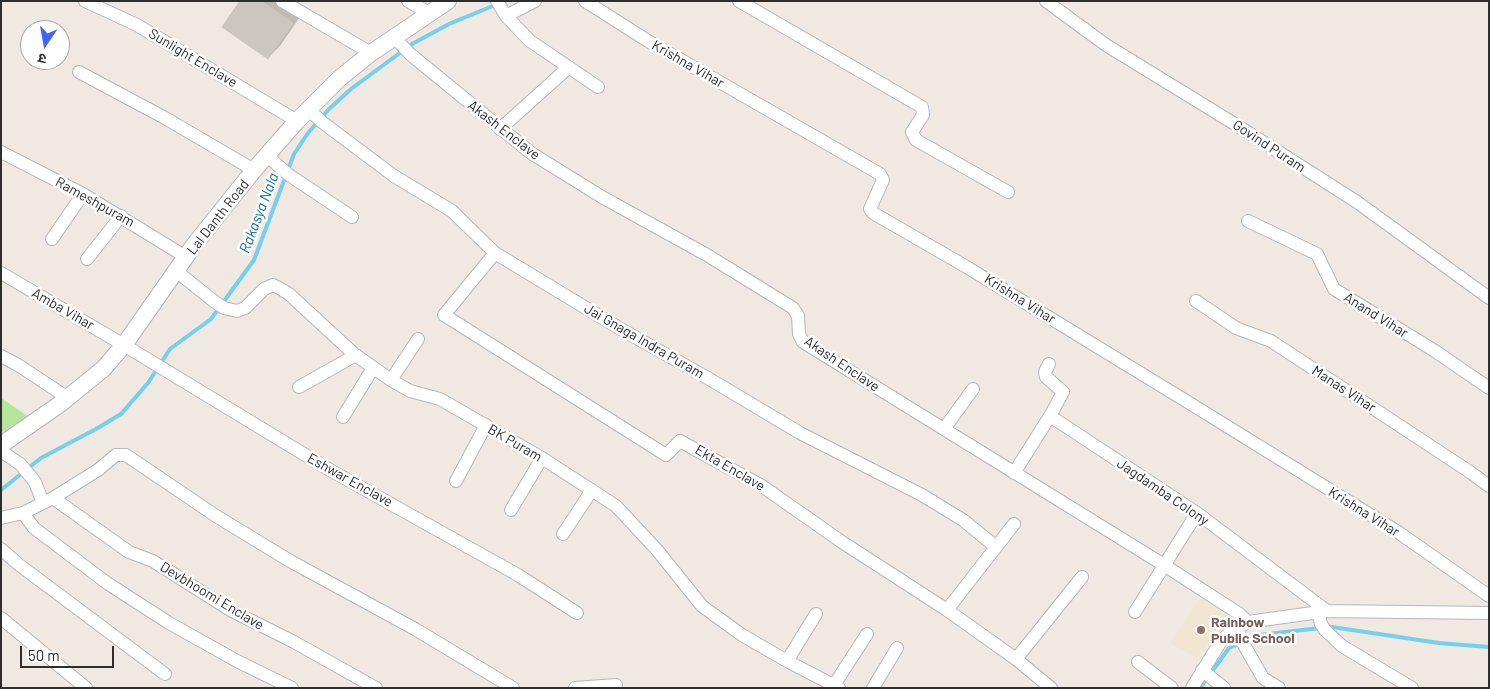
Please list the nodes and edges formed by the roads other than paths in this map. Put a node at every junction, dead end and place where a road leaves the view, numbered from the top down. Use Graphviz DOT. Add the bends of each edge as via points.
graph roads {
  1 [pos="85,1"];
  2 [pos="282,1"];
  3 [pos="408,1"];
  4 [pos="448,1"];
  5 [pos="497,1"];
  6 [pos="535,1"];
  7 [pos="585,1"];
  8 [pos="739,1"];
  9 [pos="1046,1"];
  10 [pos="429,13"];
  11 [pos="505,14"];
  12 [pos="402,45"];
  13 [pos="371,52"];
  14 [pos="569,67"];
  15 [pos="79,72"];
  16 [pos="598,87"];
  17 [pos="310,117"];
  18 [pos="500,129"];
  19 [pos="1,152"];
  20 [pos="267,156"];
  21 [pos="254,170"];
  22 [pos="1008,192"];
  23 [pos="82,194"];
  24 [pos="121,216"];
  25 [pos="352,217"];
  26 [pos="1248,221"];
  27 [pos="52,239"];
  28 [pos="495,253"];
  29 [pos="186,257"];
  30 [pos="87,260"];
  31 [pos="176,271"];
  32 [pos="1,273"];
  33 [pos="1489,298"];
  34 [pos="1196,301"];
  35 [pos="418,339"];
  36 [pos="124,344"];
  37 [pos="356,355"];
  38 [pos="1,356"];
  39 [pos="1049,364"];
  40 [pos="374,368"];
  41 [pos="391,380"];
  42 [pos="299,387"];
  43 [pos="1489,388"];
  44 [pos="973,389"];
  45 [pos="68,398"];
  46 [pos="1050,416"];
  47 [pos="343,418"];
  48 [pos="486,425"];
  49 [pos="944,429"];
  50 [pos="1,445"];
  51 [pos="1,450"];
  52 [pos="542,458"];
  53 [pos="1014,473"];
  54 [pos="456,481"];
  55 [pos="1489,486"];
  56 [pos="592,490"];
  57 [pos="48,500"];
  58 [pos="511,510"];
  59 [pos="23,513"];
  60 [pos="1197,513"];
  61 [pos="1,518"];
  62 [pos="1014,524"];
  63 [pos="563,534"];
  64 [pos="996,547"];
  65 [pos="1,549"];
  66 [pos="1164,565"];
  67 [pos="1082,576"];
  68 [pos="1489,596"];
  69 [pos="947,610"];
  70 [pos="1135,612"];
  71 [pos="576,613"];
  72 [pos="1489,613"];
  73 [pos="816,614"];
  74 [pos="1,618"];
  75 [pos="1323,619"];
  76 [pos="867,634"];
  77 [pos="1242,634"];
  78 [pos="897,648"];
  79 [pos="1016,659"];
  80 [pos="787,661"];
  81 [pos="1138,662"];
  82 [pos="1206,670"];
  83 [pos="165,674"];
  84 [pos="616,685"];
  85 [pos="836,686"];
  86 [pos="86,688"];
  87 [pos="292,688"];
  88 [pos="376,688"];
  89 [pos="513,688"];
  90 [pos="574,688"];
  91 [pos="873,688"];
  92 [pos="1051,688"];
  93 [pos="1172,688"];
  94 [pos="1183,688"];
  95 [pos="1192,688"];
  96 [pos="1224,688"];
  97 [pos="1279,688"];
  98 [pos="1412,688"];
  1 -- 17 [label="street, Sunlight Enclave"];
  2 -- 13 [label="street"];
  3 -- 10 [label="street"];
  4 -- 10 [label="street, Lal Danth Road"];
  5 -- 11 [label="street"];
  6 -- 11 [label="street"];
  7 -- 68 [label="street, Krishna Vihar" via="648,41 880,174 883,180 870,210 874,213 1398,532"];
  8 -- 22 [label="street" via="922,107 923,114 912,132 916,140"];
  9 -- 33 [label="street, Govind Puram" via="1106,45 1357,202"];
  10 -- 12 [label="street, Lal Danth Road"];
  11 -- 14 [label="street" via="530,42"];
  12 -- 13 [label="street, Lal Danth Road"];
  12 -- 18 [label="street, Akash Enclave"];
  13 -- 17 [label="street, Lal Danth Road" via="340,78"];
  14 -- 16 [label="street"];
  14 -- 18 [label="street"];
  15 -- 21 [label="street"];
  17 -- 20 [label="street, Lal Danth Road"];
  17 -- 28 [label="street, Jai Gnaga Indra Puram" via="394,176 452,211"];
  18 -- 49 [label="street, Akash Enclave" via="531,153 793,308 798,316 803,342"];
  19 -- 23 [label="street, Rameshpuram"];
  20 -- 21 [label="street, Lal Danth Road"];
  20 -- 25 [label="street"];
  21 -- 29 [label="street, Lal Danth Road"];
  23 -- 24 [label="street, Rameshpuram"];
  23 -- 27 [label="street"];
  24 -- 29 [label="street, Rameshpuram"];
  24 -- 30 [label="street"];
  26 -- 43 [label="street, Anand Vihar" via="1317,254 1334,289"];
  28 -- 64 [label="street, Jai Gnaga Indra Puram" via="800,433 922,495 962,520"];
  28 -- 69 [label="street, Ekta Enclave" via="444,315 666,455 680,441 747,478"];
  29 -- 31 [label="street, Lal Danth Road"];
  31 -- 36 [label="street, Lal Danth Road"];
  31 -- 37 [label="street, BK Puram" via="220,305 237,311 273,285 289,294"];
  32 -- 36 [label="street, Amba Vihar"];
  34 -- 55 [label="street, Manas Vihar" via="1236,328 1271,342"];
  35 -- 41 [label="street"];
  36 -- 45 [label="street, Lal Danth Road" via="102,369"];
  36 -- 71 [label="street, Eshwar Enclave" via="330,470 518,575"];
  37 -- 40 [label="street, BK Puram"];
  37 -- 42 [label="street"];
  38 -- 45 [label="street"];
  39 -- 46 [label="street" via="1046,377 1063,392"];
  40 -- 41 [label="street, BK Puram"];
  40 -- 47 [label="street"];
  41 -- 48 [label="street, BK Puram" via="410,391 440,399"];
  44 -- 49 [label="street"];
  45 -- 50 [label="street, Lal Danth Road"];
  46 -- 53 [label="street"];
  46 -- 60 [label="street, Jagdamba Colony"];
  48 -- 52 [label="street, BK Puram"];
  48 -- 54 [label="street"];
  49 -- 53 [label="street, Akash Enclave"];
  51 -- 57 [label="street" via="20,464"];
  52 -- 56 [label="street, BK Puram"];
  52 -- 58 [label="street"];
  53 -- 66 [label="street, Akash Enclave"];
  56 -- 63 [label="street"];
  56 -- 80 [label="street, BK Puram" via="616,506 702,606 742,635"];
  57 -- 59 [label="street"];
  57 -- 88 [label="street, Devbhoomi Enclave" via="134,555 153,561 232,611"];
  57 -- 89 [label="street" via="98,470 116,455 126,454 216,516 282,556 415,629"];
  59 -- 61 [label="street"];
  59 -- 87 [label="street" via="34,528 107,583 169,623"];
  60 -- 66 [label="street"];
  60 -- 75 [label="street, Jagdamba Colony"];
  62 -- 64 [label="street"];
  64 -- 69 [label="street"];
  65 -- 83 [label="street"];
  66 -- 70 [label="street"];
  66 -- 77 [label="street, Akash Enclave" via="1238,613"];
  67 -- 79 [label="street"];
  69 -- 79 [label="street, Ekta Enclave"];
  72 -- 75 [label="street"];
  73 -- 80 [label="street"];
  74 -- 86 [label="street"];
  75 -- 77 [label="street"];
  75 -- 98 [label="street, Jagdamba Colony" via="1342,646"];
  76 -- 85 [label="street"];
  77 -- 82 [label="street" via="1221,641"];
  77 -- 97 [label="street" via="1263,678"];
  78 -- 91 [label="street"];
  79 -- 92 [label="street, Ekta Enclave"];
  80 -- 85 [label="street, BK Puram"];
  81 -- 93 [label="street"];
  82 -- 94 [label="street" via="1195,670"];
  82 -- 95 [label="street"];
  82 -- 96 [label="street"];
  84 -- 90 [label="street"];
}
